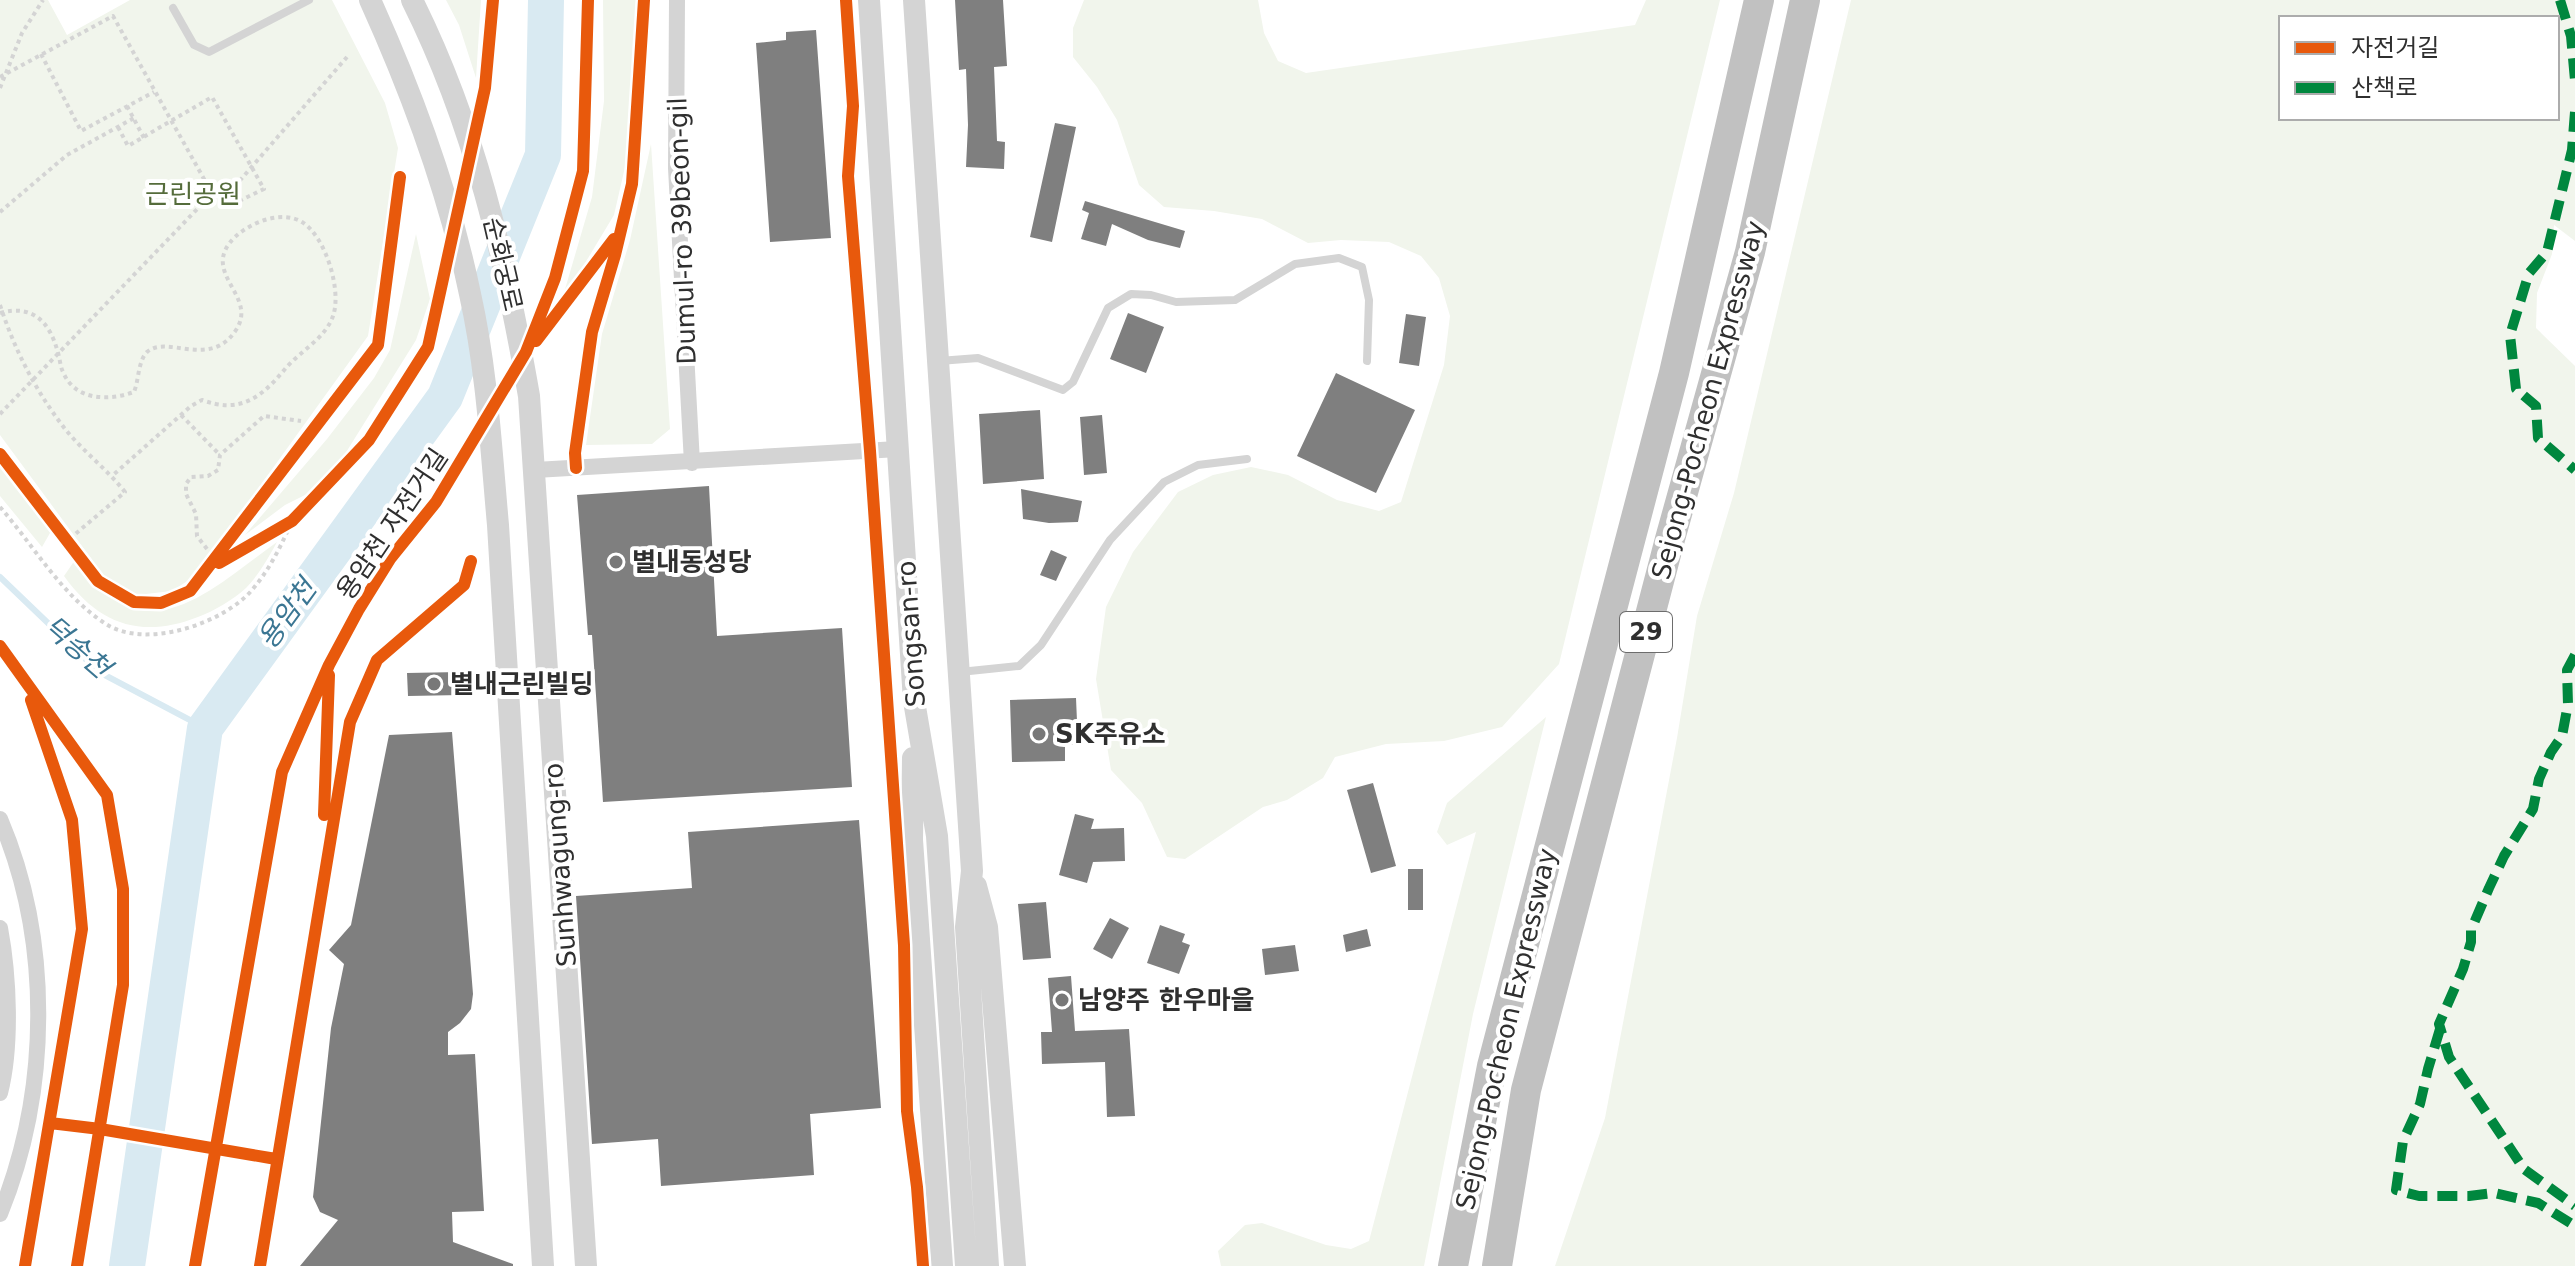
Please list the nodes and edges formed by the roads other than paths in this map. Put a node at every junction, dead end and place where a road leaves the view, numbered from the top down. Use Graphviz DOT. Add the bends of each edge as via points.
graph roads {
  1 [pos="309,0"];
  2 [pos="370,0"];
  3 [pos="412,0"];
  4 [pos="677,0"];
  5 [pos="869,0"];
  6 [pos="914,0"];
  7 [pos="1759,0"];
  8 [pos="1805,0"];
  9 [pos="173,8"];
  10 [pos="938,361"];
  11 [pos="1367,361"];
  12 [pos="898,449"];
  13 [pos="1247,459"];
  14 [pos="692,463"];
  15 [pos="535,467"];
  16 [pos="498,525"];
  17 [pos="959,673"];
  18 [pos="914,701"];
  19 [pos="0,819"];
  20 [pos="972,871"];
  21 [pos="0,928"];
  22 [pos="0,1093"];
  23 [pos="0,1214"];
  24 [pos="543,1266"];
  25 [pos="586,1266"];
  26 [pos="942,1266"];
  27 [pos="966,1266"];
  28 [pos="988,1266"];
  29 [pos="1015,1266"];
  30 [pos="1453,1266"];
  31 [pos="1497,1266"];
  1 -- 9 [label="lane" via="209,52 194,45"];
  2 -- 16 [label="street, 순화궁로" via="436,166 471,295"];
  3 -- 15 [label="street, 순화궁로" via="445,70 487,194 512,297"];
  4 -- 14 [label="street, Dumul-ro 39beon-gil" via="676,168"];
  5 -- 12 [label="street, Songsan-ro"];
  6 -- 10 [label="street, Songsan-ro"];
  7 -- 30 [label="highway, Sejong-Pocheon Expressway / 29" via="1674,373 1492,1066"];
  8 -- 31 [label="highway, Sejong-Pocheon Expressway / 29" via="1750,252 1526,1090"];
  10 -- 11 [label="lane" via="978,358 1063,390 1073,382 1108,308 1131,294 1176,302 1235,300 1295,264 1339,258 1362,267 1369,300"];
  10 -- 17 [label="street, Songsan-ro"];
  12 -- 14 [label="street"];
  12 -- 18 [label="street, Songsan-ro"];
  13 -- 17 [label="lane" via="1198,465 1164,482 1110,540 1041,645 1019,666"];
  14 -- 15 [label="street"];
  15 -- 25 [label="street, Sunhwagung-ro"];
  16 -- 24 [label="street, Sunhwagung-ro"];
  17 -- 20 [label="street, Songsan-ro"];
  18 -- 26 [label="street" via="912,840"];
  18 -- 27 [label="street, Songsan-ro" via="937,836"];
  19 -- 23 [label="street" via="22,883 34,941 37,1009 32,1107"];
  20 -- 28 [label="street, Songsan-ro" via="966,927"];
  20 -- 29 [label="street" via="987,927"];
  21 -- 22 [label="street" via="8,969"];
}
